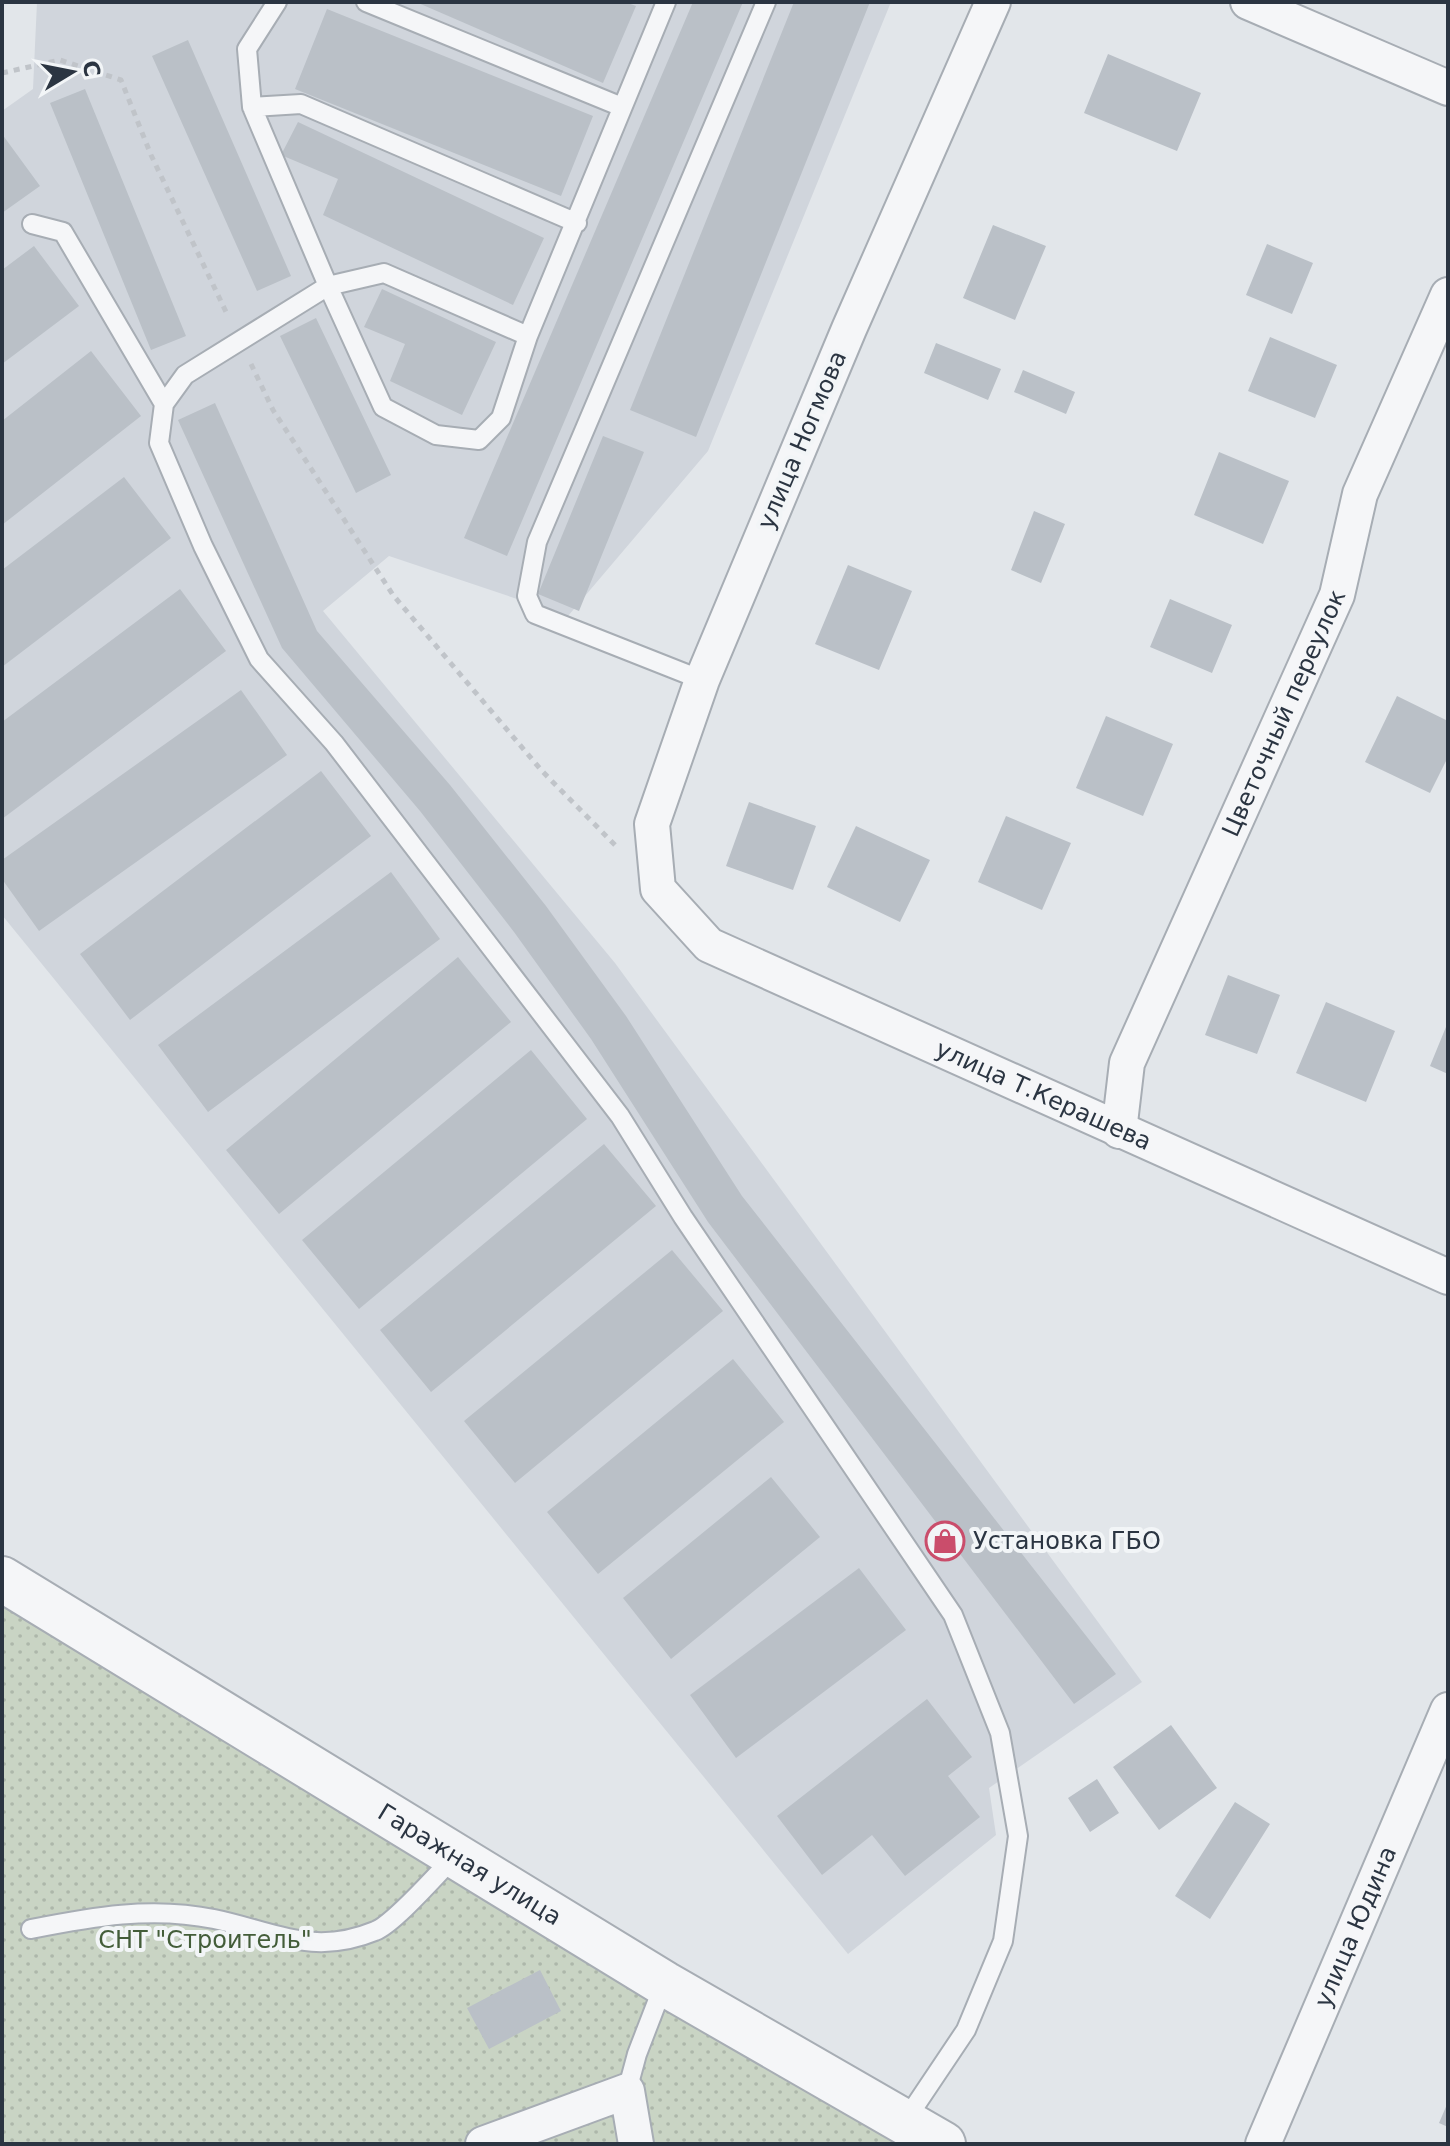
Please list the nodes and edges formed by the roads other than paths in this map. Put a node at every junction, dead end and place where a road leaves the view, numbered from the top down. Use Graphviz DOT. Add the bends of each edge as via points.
graph roads {
  1 [pos="277,2"];
  2 [pos="366,2"];
  3 [pos="665,2"];
  4 [pos="766,2"];
  5 [pos="993,2"];
  6 [pos="1248,2"];
  7 [pos="1448,88"];
  8 [pos="252,107"];
  9 [pos="622,107"];
  10 [pos="577,223"];
  11 [pos="32,224"];
  12 [pos="328,286"];
  13 [pos="1448,295"];
  14 [pos="528,336"];
  15 [pos="164,404"];
  16 [pos="702,680"];
  17 [pos="658,889"];
  18 [pos="1119,1131"];
  19 [pos="1448,1277"];
  20 [pos="2,1579"];
  21 [pos="1448,1710"];
  22 [pos="457,1854"];
  23 [pos="31,1929"];
  24 [pos="665,1984"];
  25 [pos="627,2091"];
  26 [pos="905,2121"];
  27 [pos="483,2144"];
  28 [pos="636,2144"];
  29 [pos="943,2144"];
  30 [pos="1263,2144"];
  1 -- 8 [label="lane" via="247,49"];
  2 -- 9 [label="lane"];
  3 -- 9 [label="lane"];
  4 -- 16 [label="lane" via="537,542 527,596 535,614"];
  5 -- 16 [label="street, улица Ногмова"];
  6 -- 7 [label="street"];
  8 -- 10 [label="lane" via="301,104"];
  8 -- 12 [label="lane"];
  9 -- 10 [label="lane"];
  10 -- 14 [label="lane"];
  11 -- 15 [label="lane" via="63,232"];
  12 -- 14 [label="lane" via="384,273"];
  12 -- 14 [label="lane" via="383,407 436,435 479,440 501,418"];
  12 -- 15 [label="lane" via="185,375"];
  13 -- 18 [label="street, Цветочный переулок" via="1360,494 1337,595 1127,1063"];
  15 -- 26 [label="lane" via="159,443 259,659 334,743 620,1116 953,1615 1000,1733 1018,1836 1003,1941 966,2030"];
  16 -- 17 [label="street, улица Ногмова" via="652,824"];
  17 -- 18 [label="street, улица Т.Керашева" via="709,945"];
  18 -- 19 [label="street, улица Т.Керашева"];
  20 -- 22 [label="street, Гаражная улица"];
  21 -- 30 [label="street, улица Юдина"];
  22 -- 23 [label="lane" via="378,1930 337,1943 283,1940 213,1919 119,1912"];
  22 -- 24 [label="street, Гаражная улица"];
  24 -- 25 [label="lane"];
  24 -- 26 [label="street, Гаражная улица"];
  25 -- 27 [label="street"];
  25 -- 28 [label="street"];
  26 -- 29 [label="street, Гаражная улица"];
}
